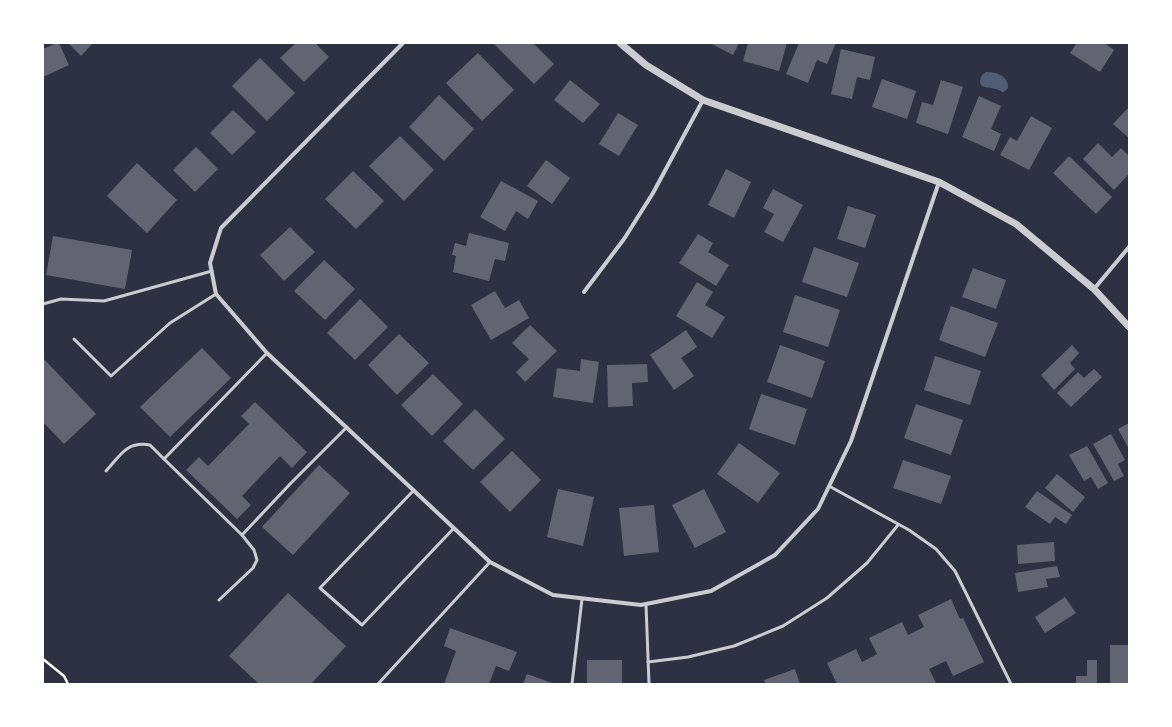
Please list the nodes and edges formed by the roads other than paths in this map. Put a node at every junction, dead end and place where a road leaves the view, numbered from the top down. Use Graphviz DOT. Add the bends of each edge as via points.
graph roads {
  1 [pos="403,43"];
  2 [pos="620,43"];
  3 [pos="703,100"];
  4 [pos="939,182"];
  5 [pos="1129,247"];
  6 [pos="212,271"];
  7 [pos="1094,289"];
  8 [pos="584,292"];
  9 [pos="216,294"];
  10 [pos="43,304"];
  11 [pos="1129,327"];
  12 [pos="74,339"];
  13 [pos="267,353"];
  14 [pos="347,427"];
  15 [pos="164,459"];
  16 [pos="106,471"];
  17 [pos="829,486"];
  18 [pos="414,490"];
  19 [pos="898,525"];
  20 [pos="454,528"];
  21 [pos="242,535"];
  22 [pos="490,562"];
  23 [pos="582,598"];
  24 [pos="219,600"];
  25 [pos="646,604"];
  26 [pos="648,662"];
  27 [pos="378,684"];
  28 [pos="572,684"];
  29 [pos="649,684"];
  30 [pos="1011,684"];
  1 -- 6 [label="street" via="221,228 210,263"];
  2 -- 3 [label="street" via="646,65"];
  3 -- 4 [label="street"];
  3 -- 8 [label="street" via="653,193 624,239"];
  4 -- 7 [label="street" via="1016,224"];
  4 -- 17 [label="street" via="851,441"];
  5 -- 7 [label="street"];
  6 -- 9 [label="street"];
  6 -- 10 [label="lane" via="104,301 61,299"];
  7 -- 11 [label="street"];
  9 -- 12 [label="lane" via="170,323 111,376"];
  9 -- 13 [label="street"];
  13 -- 14 [label="street"];
  13 -- 15 [label="lane"];
  14 -- 18 [label="street"];
  14 -- 21 [label="lane"];
  15 -- 16 [label="lane" via="150,445 135,444 128,447"];
  15 -- 21 [label="lane"];
  17 -- 19 [label="lane"];
  17 -- 25 [label="street" via="818,509 775,555 711,591"];
  18 -- 20 [label="street"];
  18 -- 20 [label="lane" via="320,588 362,626"];
  19 -- 26 [label="lane" via="867,563 827,598 783,626 734,646 688,658"];
  19 -- 30 [label="lane" via="936,549 955,571"];
  20 -- 22 [label="street"];
  21 -- 24 [label="lane" via="254,550 257,560 253,568"];
  22 -- 23 [label="street" via="553,595"];
  22 -- 27 [label="lane"];
  23 -- 25 [label="street" via="641,606"];
  23 -- 28 [label="lane"];
  25 -- 26 [label="lane"];
  26 -- 29 [label="lane"];
}
